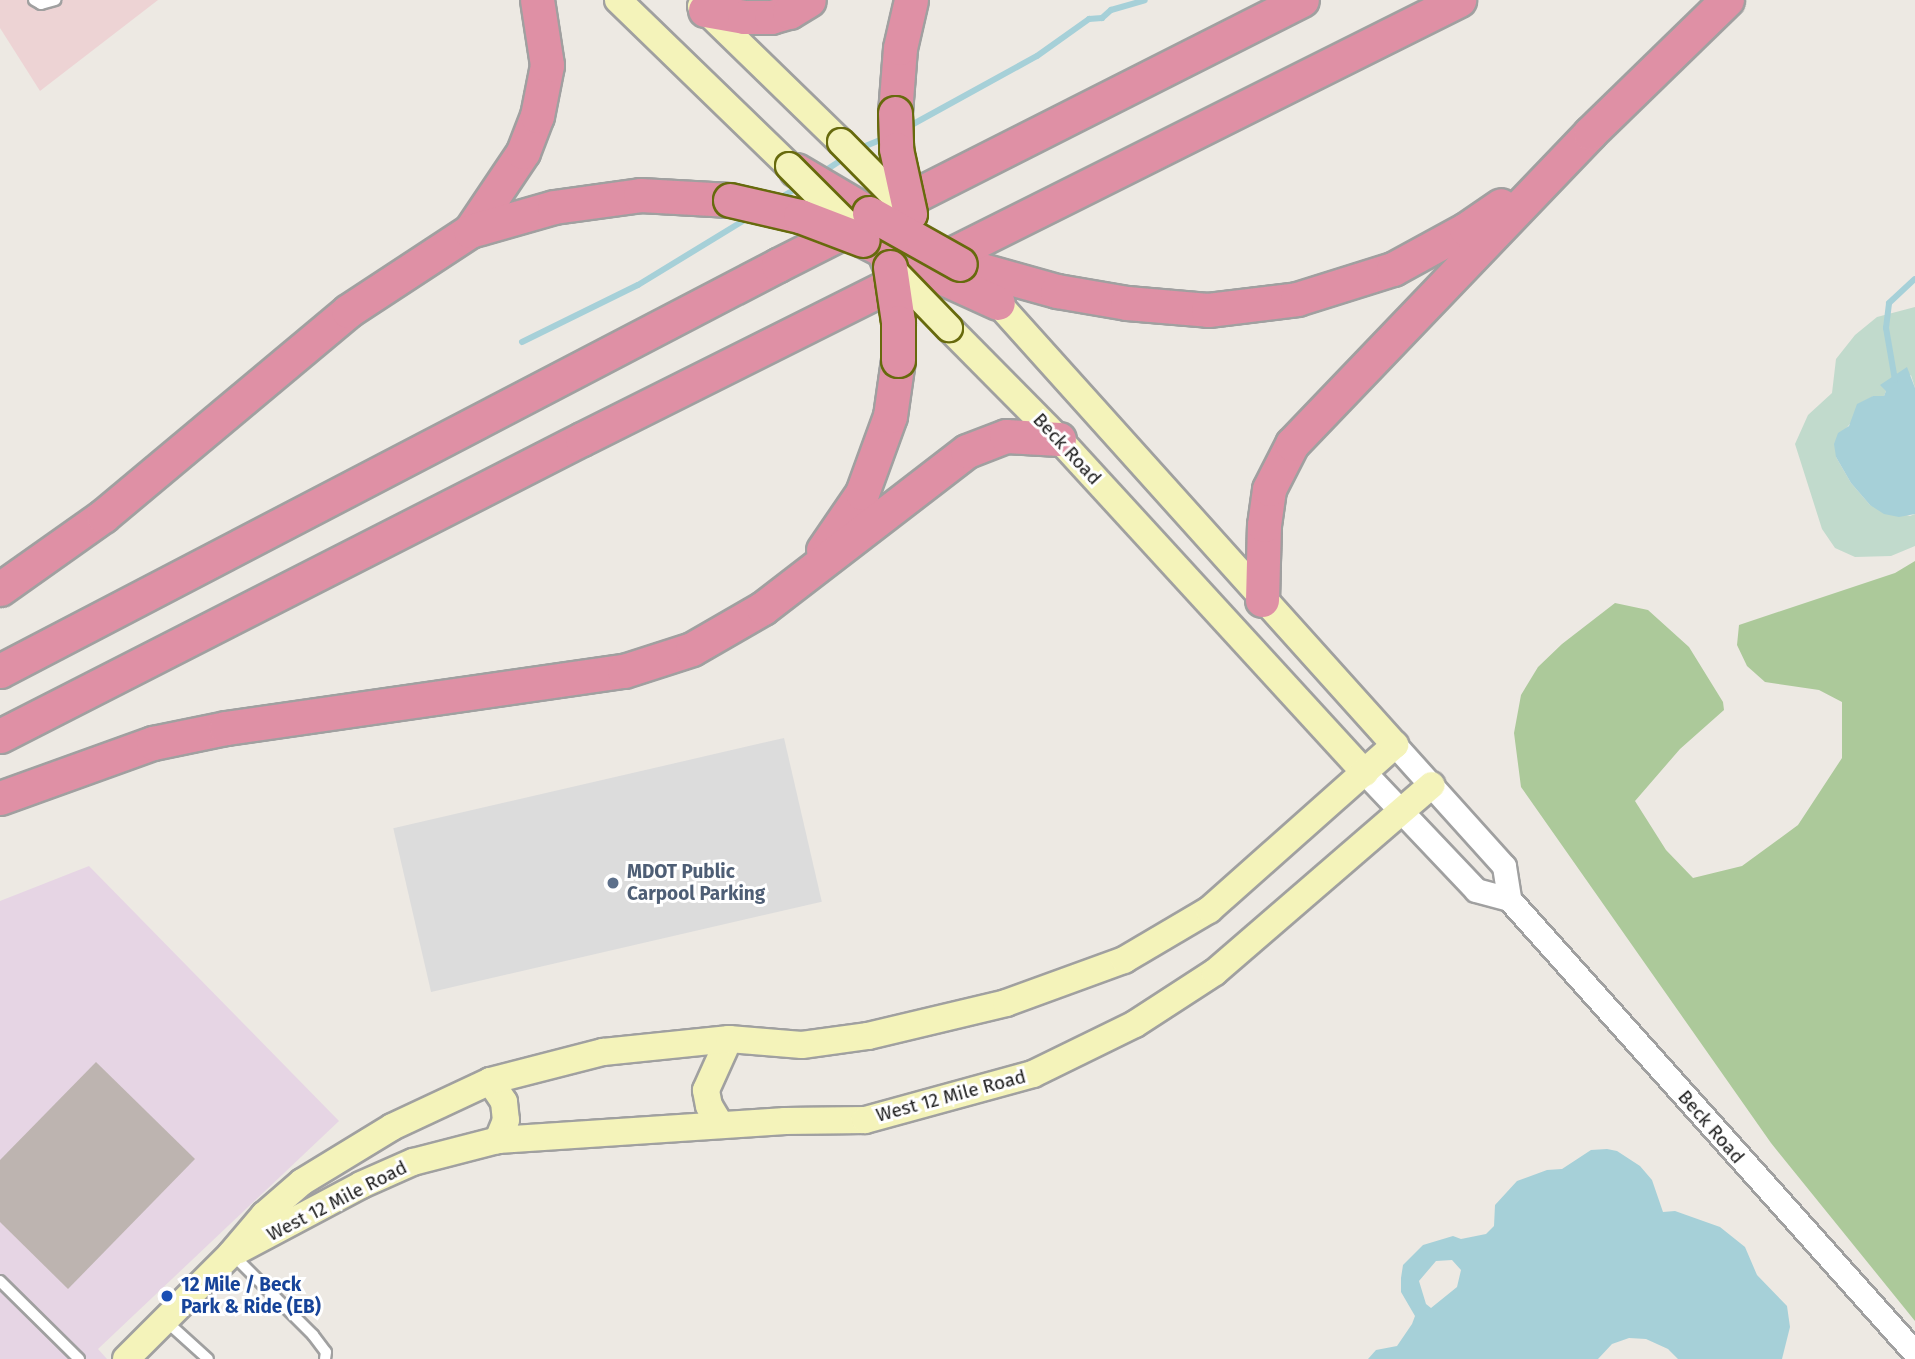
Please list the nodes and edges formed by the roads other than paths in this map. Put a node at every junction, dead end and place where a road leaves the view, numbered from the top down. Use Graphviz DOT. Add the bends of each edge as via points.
graph roads {
  1 [pos="34,0"];
  2 [pos="55,0"];
  3 [pos="537,0"];
  4 [pos="618,0"];
  5 [pos="809,0"];
  6 [pos="911,0"];
  7 [pos="1301,0"];
  8 [pos="1460,0"];
  9 [pos="1727,0"];
  10 [pos="699,5"];
  11 [pos="1590,133"];
  12 [pos="841,142"];
  13 [pos="789,166"];
  14 [pos="470,231"];
  15 [pos="919,242"];
  16 [pos="876,243"];
  17 [pos="960,264"];
  18 [pos="999,303"];
  19 [pos="949,328"];
  20 [pos="1059,439"];
  21 [pos="0,589"];
  22 [pos="1262,600"];
  23 [pos="763,608"];
  24 [pos="0,671"];
  25 [pos="0,736"];
  26 [pos="1395,745"];
  27 [pos="1365,773"];
  28 [pos="1432,785"];
  29 [pos="0,798"];
  30 [pos="1401,813"];
  31 [pos="1509,899"];
  32 [pos="729,1039"];
  33 [pos="490,1081"];
  34 [pos="720,1124"];
  35 [pos="498,1140"];
  36 [pos="231,1254"];
  37 [pos="0,1281"];
  38 [pos="165,1320"];
  39 [pos="1915,1353"];
  40 [pos="79,1359"];
  41 [pos="126,1359"];
  42 [pos="208,1359"];
  43 [pos="326,1359"];
  1 -- 2 [label="lane" via="41,4"];
  3 -- 14 [label="highway" via="547,65 537,116 523,152"];
  4 -- 13 [label="main road"];
  5 -- 10 [label="highway" via="771,17 744,17"];
  6 -- 15 [label="highway, bridge" via="900,48 896,149"];
  7 -- 24 [label="highway" via="778,265"];
  8 -- 25 [label="highway" via="569,445"];
  9 -- 11 [label="highway"];
  10 -- 12 [label="main road"];
  11 -- 17 [label="highway" via="1466,229 1393,269 1297,299 1208,310 1127,303 1034,285"];
  11 -- 22 [label="highway" via="1292,444 1269,489"];
  12 -- 15 [label="main road, bridge"];
  12 -- 16 [label="highway, bridge"];
  13 -- 16 [label="highway, bridge"];
  14 -- 16 [label="highway, bridge" via="554,207 640,195 730,200 800,216"];
  14 -- 21 [label="highway" via="348,311 103,516"];
  15 -- 16 [label="highway, bridge"];
  15 -- 17 [label="highway, bridge"];
  15 -- 18 [label="highway"];
  15 -- 19 [label="highway"];
  16 -- 19 [label="main road, Beck Road, bridge"];
  16 -- 23 [label="highway, bridge" via="898,323 890,416 862,493 821,552"];
  17 -- 18 [label="main road"];
  18 -- 22 [label="main road"];
  19 -- 20 [label="main road, Beck Road"];
  20 -- 23 [label="highway" via="1006,436 967,451"];
  20 -- 27 [label="main road, Beck Road"];
  22 -- 26 [label="main road"];
  23 -- 29 [label="highway" via="692,649 624,671 226,728 153,743"];
  26 -- 27 [label="main road, West 12 Mile Road"];
  26 -- 28 [label="street"];
  27 -- 30 [label="street, Beck Road"];
  27 -- 32 [label="main road, West 12 Mile Road" via="1209,910 1124,960 1006,1003 868,1036 802,1045"];
  28 -- 30 [label="main road, West 12 Mile Road"];
  28 -- 31 [label="street" via="1504,866"];
  30 -- 31 [label="street, Beck Road" via="1476,890"];
  30 -- 34 [label="main road, West 12 Mile Road" via="1215,972 1135,1024 1033,1074 865,1120"];
  31 -- 39 [label="street, Beck Road"];
  32 -- 33 [label="main road, West 12 Mile Road" via="603,1052"];
  32 -- 34 [label="main road" via="706,1090"];
  33 -- 35 [label="main road" via="504,1102 506,1120"];
  33 -- 36 [label="main road, West 12 Mile Road" via="392,1127 302,1182 264,1214"];
  34 -- 35 [label="main road, West 12 Mile Road"];
  35 -- 36 [label="main road, West 12 Mile Road" via="413,1162"];
  36 -- 38 [label="main road, West 12 Mile Road"];
  36 -- 43 [label="lane" via="313,1335"];
  37 -- 40 [label="lane"];
  38 -- 41 [label="main road, West 12 Mile Road"];
  38 -- 42 [label="lane"];
}
